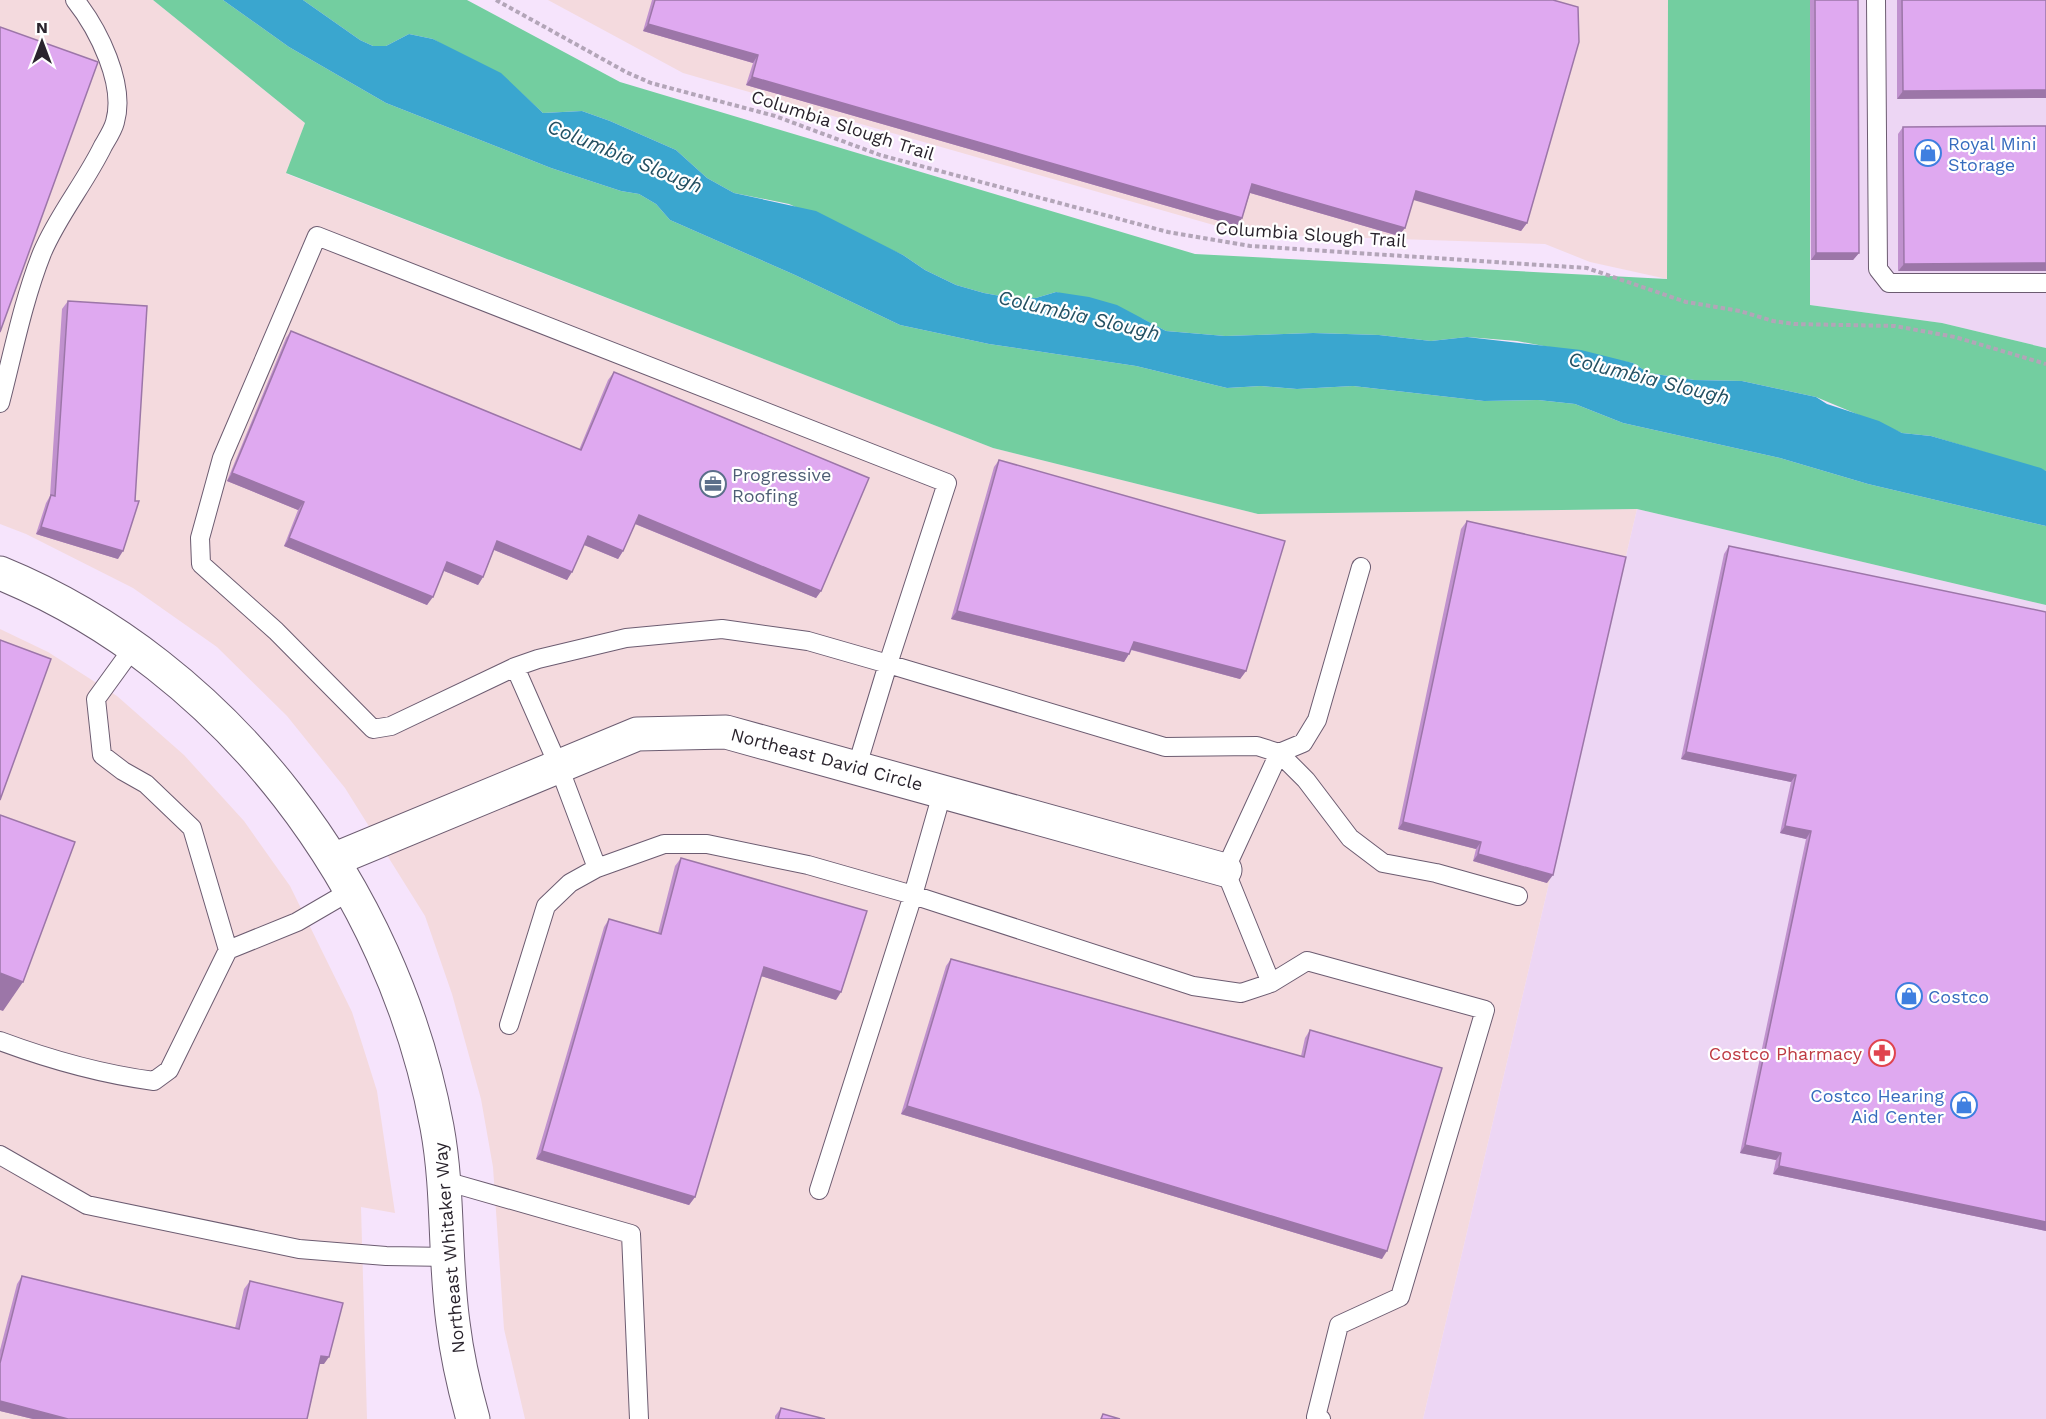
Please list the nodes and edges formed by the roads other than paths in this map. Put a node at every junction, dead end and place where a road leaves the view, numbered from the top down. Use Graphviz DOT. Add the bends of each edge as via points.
graph roads {
  1 [pos="75,0"];
  2 [pos="1876,0"];
  3 [pos="2046,283"];
  4 [pos="0,403"];
  5 [pos="1361,567"];
  6 [pos="0,573"];
  7 [pos="133,648"];
  8 [pos="888,664"];
  9 [pos="515,667"];
  10 [pos="1279,753"];
  11 [pos="858,766"];
  12 [pos="559,767"];
  13 [pos="943,790"];
  14 [pos="333,860"];
  15 [pos="597,868"];
  16 [pos="1225,870"];
  17 [pos="352,890"];
  18 [pos="914,895"];
  19 [pos="1518,896"];
  20 [pos="228,950"];
  21 [pos="1271,983"];
  22 [pos="508,1025"];
  23 [pos="0,1041"];
  24 [pos="0,1155"];
  25 [pos="445,1181"];
  26 [pos="819,1190"];
  27 [pos="449,1257"];
  28 [pos="473,1419"];
  29 [pos="639,1419"];
  30 [pos="1322,1419"];
  1 -- 4 [label="lane" via="104,46 115,84 116,121 42,253"];
  2 -- 3 [label="lane" via="1878,269 1889,283"];
  5 -- 10 [label="lane" via="1317,720 1303,743"];
  6 -- 7 [label="street, Northeast Whitaker Way" via="72,608"];
  7 -- 14 [label="street, Northeast Whitaker Way" via="194,695 248,750 300,811"];
  7 -- 20 [label="lane" via="96,699 102,755 146,783 192,828"];
  8 -- 9 [label="lane" via="808,641 722,629 627,638"];
  8 -- 9 [label="lane" via="947,483 317,236 222,458 200,538 201,564 276,631 373,729 391,726"];
  8 -- 10 [label="lane" via="1165,747 1257,746"];
  8 -- 11 [label="lane"];
  9 -- 12 [label="lane"];
  10 -- 16 [label="lane"];
  10 -- 19 [label="lane" via="1306,780 1350,838 1383,863"];
  11 -- 12 [label="street, Northeast David Circle" via="726,732 637,734"];
  11 -- 13 [label="street, Northeast David Circle"];
  12 -- 14 [label="street, Northeast David Circle"];
  12 -- 15 [label="lane"];
  13 -- 16 [label="street, Northeast David Circle"];
  13 -- 18 [label="lane"];
  14 -- 17 [label="street, Northeast Whitaker Way"];
  15 -- 18 [label="lane" via="664,844 707,844 808,865"];
  15 -- 22 [label="lane" via="570,883 546,906"];
  16 -- 21 [label="lane"];
  17 -- 20 [label="lane" via="297,922"];
  17 -- 25 [label="street, Northeast Whitaker Way" via="381,950 428,1080"];
  18 -- 21 [label="lane" via="1193,986 1241,993"];
  18 -- 26 [label="lane"];
  20 -- 23 [label="lane" via="169,1070 154,1082 105,1075"];
  21 -- 30 [label="lane" via="1307,961 1485,1010 1400,1297 1339,1325 1316,1417"];
  24 -- 27 [label="lane" via="87,1205 299,1249"];
  25 -- 27 [label="street, Northeast Whitaker Way"];
  25 -- 29 [label="lane" via="631,1234"];
  27 -- 28 [label="street, Northeast Whitaker Way" via="452,1321"];
}
